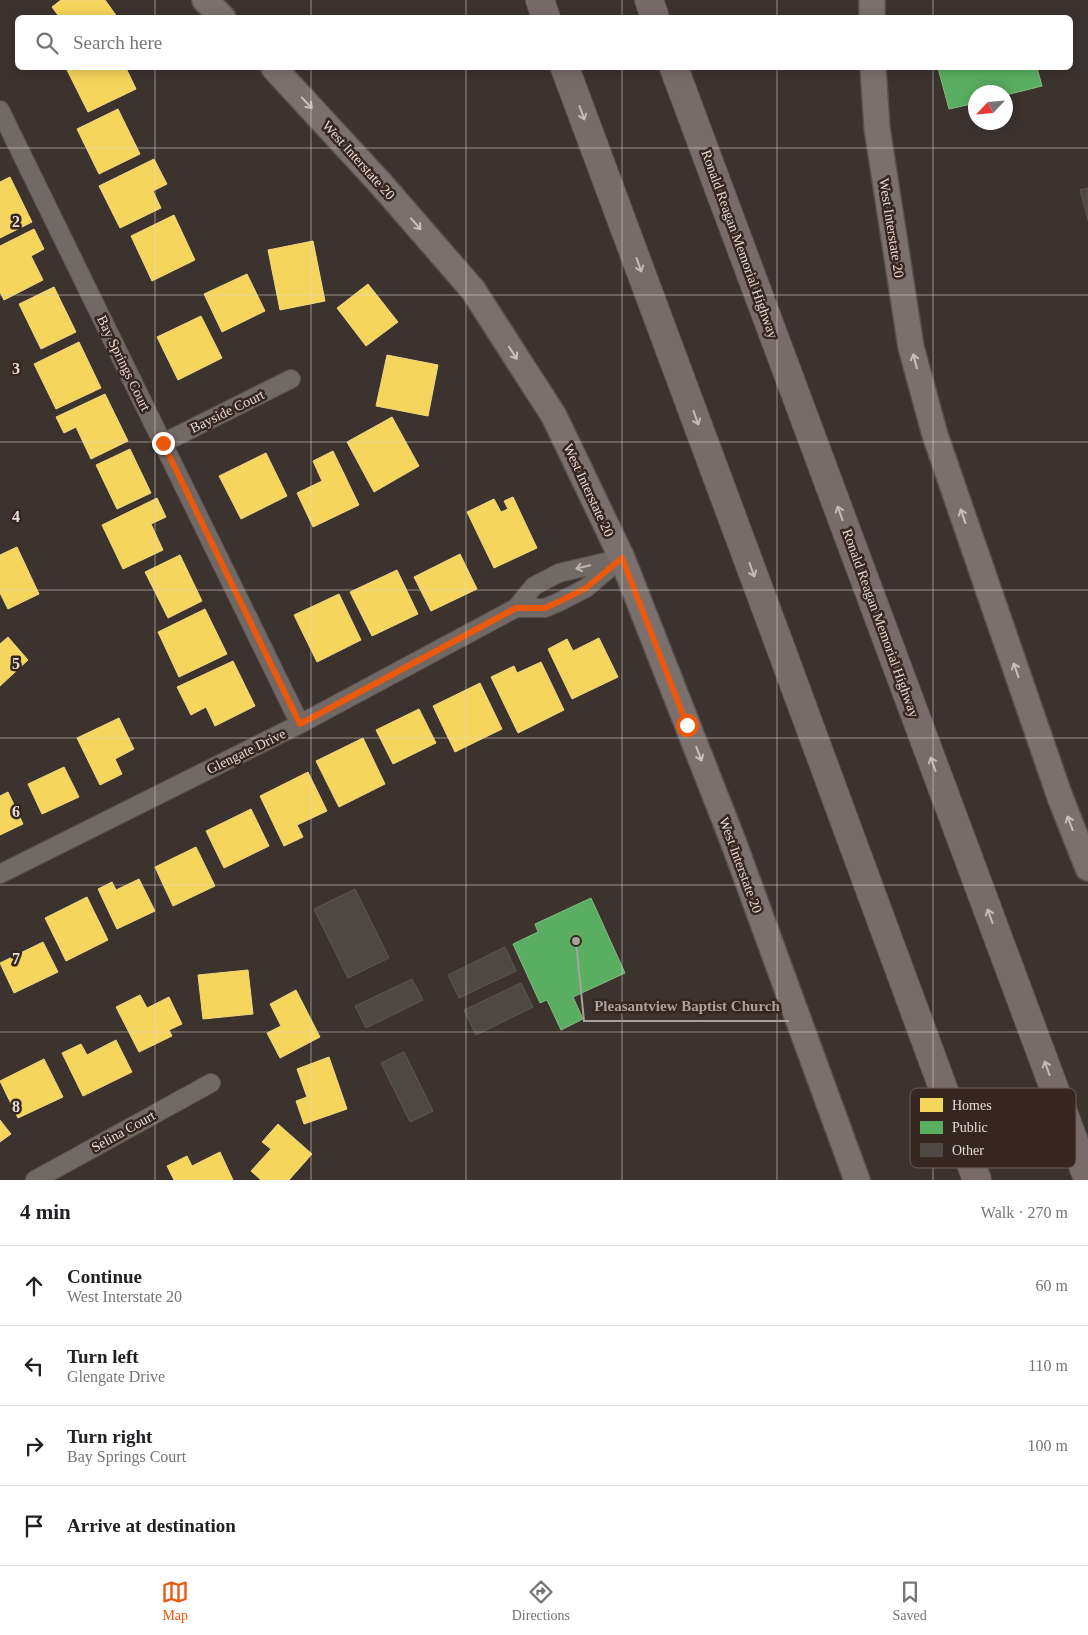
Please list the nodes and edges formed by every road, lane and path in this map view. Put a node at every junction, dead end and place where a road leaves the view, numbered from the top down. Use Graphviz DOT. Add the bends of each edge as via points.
graph roads {
  1 [pos="205,0"];
  2 [pos="540,0"];
  3 [pos="648,0"];
  4 [pos="872,0"];
  5 [pos="220,15"];
  6 [pos="545,15"];
  7 [pos="654,15"];
  8 [pos="872,15"];
  9 [pos="276,70"];
  10 [pos="566,70"];
  11 [pos="675,70"];
  12 [pos="873,70"];
  13 [pos="0,110"];
  14 [pos="291,379"];
  15 [pos="163,443"];
  16 [pos="622,558"];
  17 [pos="559,573"];
  18 [pos="570,596"];
  19 [pos="516,608"];
  20 [pos="300,724"];
  21 [pos="1088,868"];
  22 [pos="0,874"];
  23 [pos="211,1083"];
  24 [pos="943,1088"];
  25 [pos="1054,1088"];
  26 [pos="1076,1148"];
  27 [pos="973,1168"];
  28 [pos="35,1180"];
  29 [pos="857,1180"];
  30 [pos="977,1180"];
  31 [pos="1088,1180"];
  1 -- 5 [label="main road"];
  2 -- 6 [label="highway"];
  3 -- 7 [label="highway"];
  4 -- 8 [label="main road"];
  9 -- 16 [label="main road, West Interstate 20, one-way" via="473,290 554,416"];
  10 -- 24 [label="highway, one-way"];
  25 -- 11 [label="highway, Ronald Reagan Memorial Highway, one-way"];
  21 -- 12 [label="main road, West Interstate 20, one-way" via="1060,797 935,435 911,347 876,128"];
  13 -- 15 [label="street, Bay Springs Court"];
  14 -- 15 [label="street, Bayside Court"];
  15 -- 20 [label="street, Bay Springs Court"];
  16 -- 17 [label="street, Glengate Drive, one-way"];
  16 -- 18 [label="street, Glengate Drive" via="586,588"];
  16 -- 29 [label="main road, West Interstate 20, one-way" via="733,842"];
  17 -- 18 [label="street"];
  17 -- 19 [label="street, Glengate Drive" via="534,586"];
  18 -- 19 [label="street, Glengate Drive" via="545,608"];
  19 -- 20 [label="street, Glengate Drive"];
  20 -- 22 [label="street, Glengate Drive"];
  23 -- 28 [label="street, Selina Court"];
  31 -- 26 [label="highway, Ronald Reagan Memorial Highway, one-way"];
  27 -- 30 [label="highway, one-way"];
}
